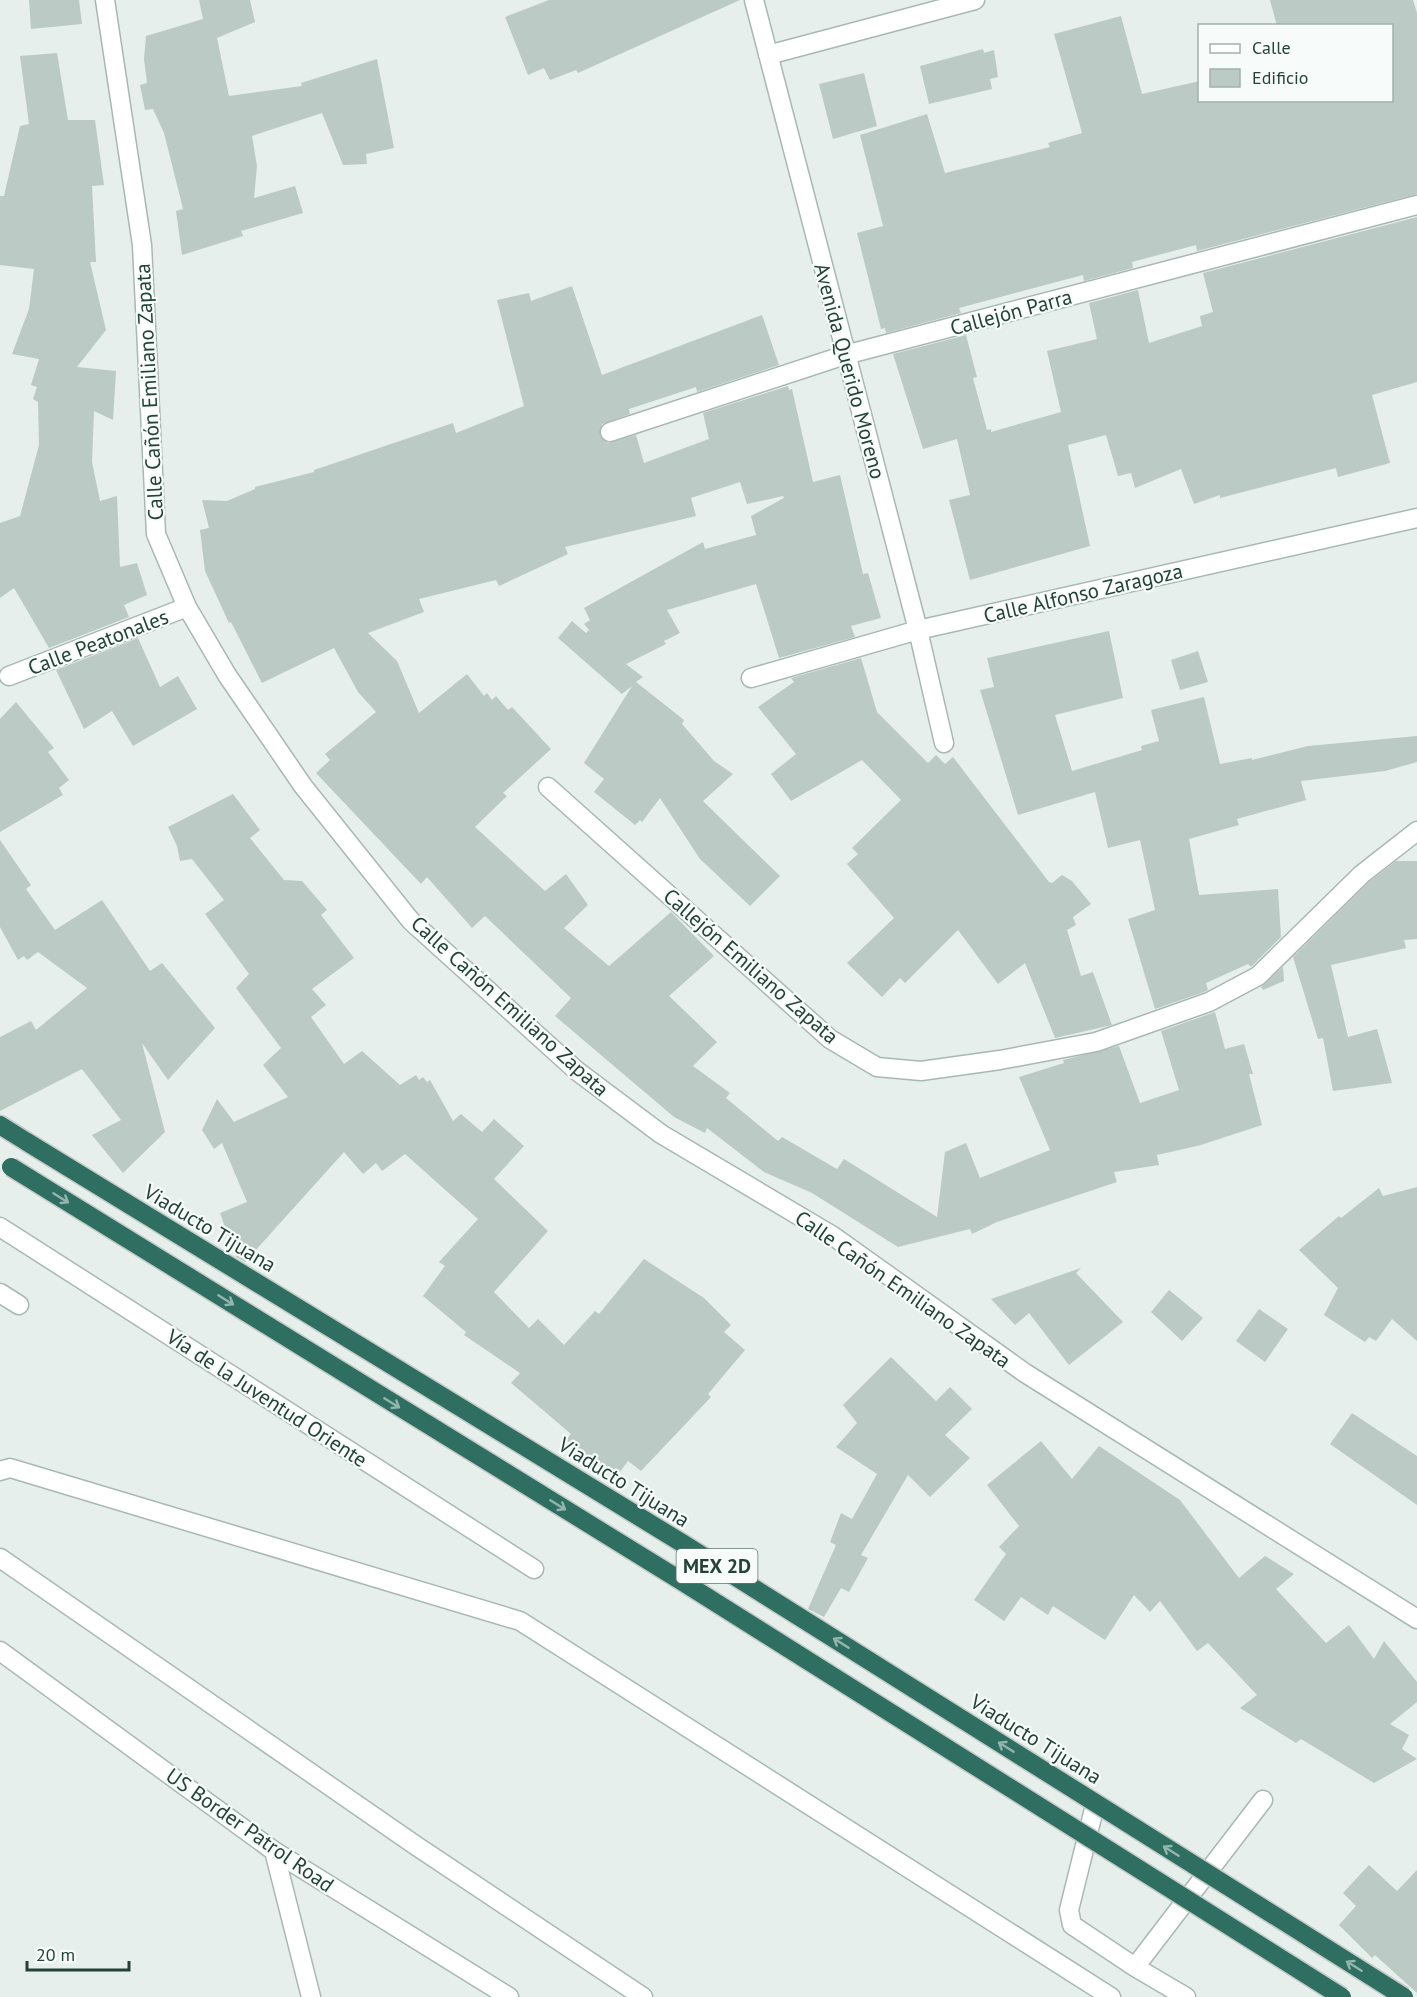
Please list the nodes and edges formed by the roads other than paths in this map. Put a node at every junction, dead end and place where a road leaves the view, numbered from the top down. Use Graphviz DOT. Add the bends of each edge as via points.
graph roads {
  1 [pos="105,0"];
  2 [pos="754,0"];
  3 [pos="975,0"];
  4 [pos="768,55"];
  5 [pos="1417,205"];
  6 [pos="845,355"];
  7 [pos="610,432"];
  8 [pos="1417,518"];
  9 [pos="187,607"];
  10 [pos="918,630"];
  11 [pos="9,676"];
  12 [pos="751,678"];
  13 [pos="944,743"];
  14 [pos="548,787"];
  15 [pos="1417,831"];
  16 [pos="0,1125"];
  17 [pos="5,1163"];
  18 [pos="0,1227"];
  19 [pos="0,1293"];
  20 [pos="19,1305"];
  21 [pos="0,1472"];
  22 [pos="0,1558"];
  23 [pos="534,1569"];
  24 [pos="1417,1618"];
  25 [pos="0,1651"];
  26 [pos="1263,1800"];
  27 [pos="1095,1805"];
  28 [pos="274,1851"];
  29 [pos="1135,1967"];
  30 [pos="311,1997"];
  31 [pos="509,1997"];
  32 [pos="643,1997"];
  33 [pos="1111,1997"];
  34 [pos="1186,1997"];
  35 [pos="1342,1997"];
  36 [pos="1404,1997"];
  1 -- 9 [label="street, Calle Cañón Emiliano Zapata" via="142,245 156,534"];
  2 -- 4 [label="street, Avenida Querido Moreno"];
  3 -- 4 [label="street"];
  4 -- 6 [label="street, Avenida Querido Moreno"];
  5 -- 6 [label="street, Callejón Parra"];
  6 -- 7 [label="street, Callejón Parra"];
  6 -- 10 [label="street, Avenida Querido Moreno"];
  8 -- 10 [label="street, Calle Alfonso Zaragoza"];
  9 -- 11 [label="street, Calle Peatonales"];
  9 -- 24 [label="street, Calle Cañón Emiliano Zapata" via="227,675 303,786 411,921 577,1071 661,1134 833,1236 1025,1373"];
  10 -- 12 [label="street, Calle Alfonso Zaragoza"];
  10 -- 13 [label="street, Avenida Querido Moreno"];
  14 -- 15 [label="street, Callejón Emiliano Zapata" via="830,1039 877,1067 921,1071 1096,1042 1209,1002 1258,976 1362,874"];
  36 -- 16 [label="highway, Viaducto Tijuana / MEX 2D, one-way, bridge" via="682,1544"];
  17 -- 35 [label="highway, MEX 2D, one-way, bridge" via="683,1582"];
  18 -- 23 [label="street, Vía de la Juventud Oriente"];
  19 -- 20 [label="street"];
  21 -- 33 [label="street" via="10,1468 520,1621"];
  22 -- 32 [label="street" via="415,1845"];
  25 -- 28 [label="street, US Border Patrol Road"];
  26 -- 29 [label="street"];
  27 -- 29 [label="street" via="1069,1910 1072,1925"];
  28 -- 30 [label="street"];
  28 -- 31 [label="street, US Border Patrol Road"];
  29 -- 34 [label="street"];
}
